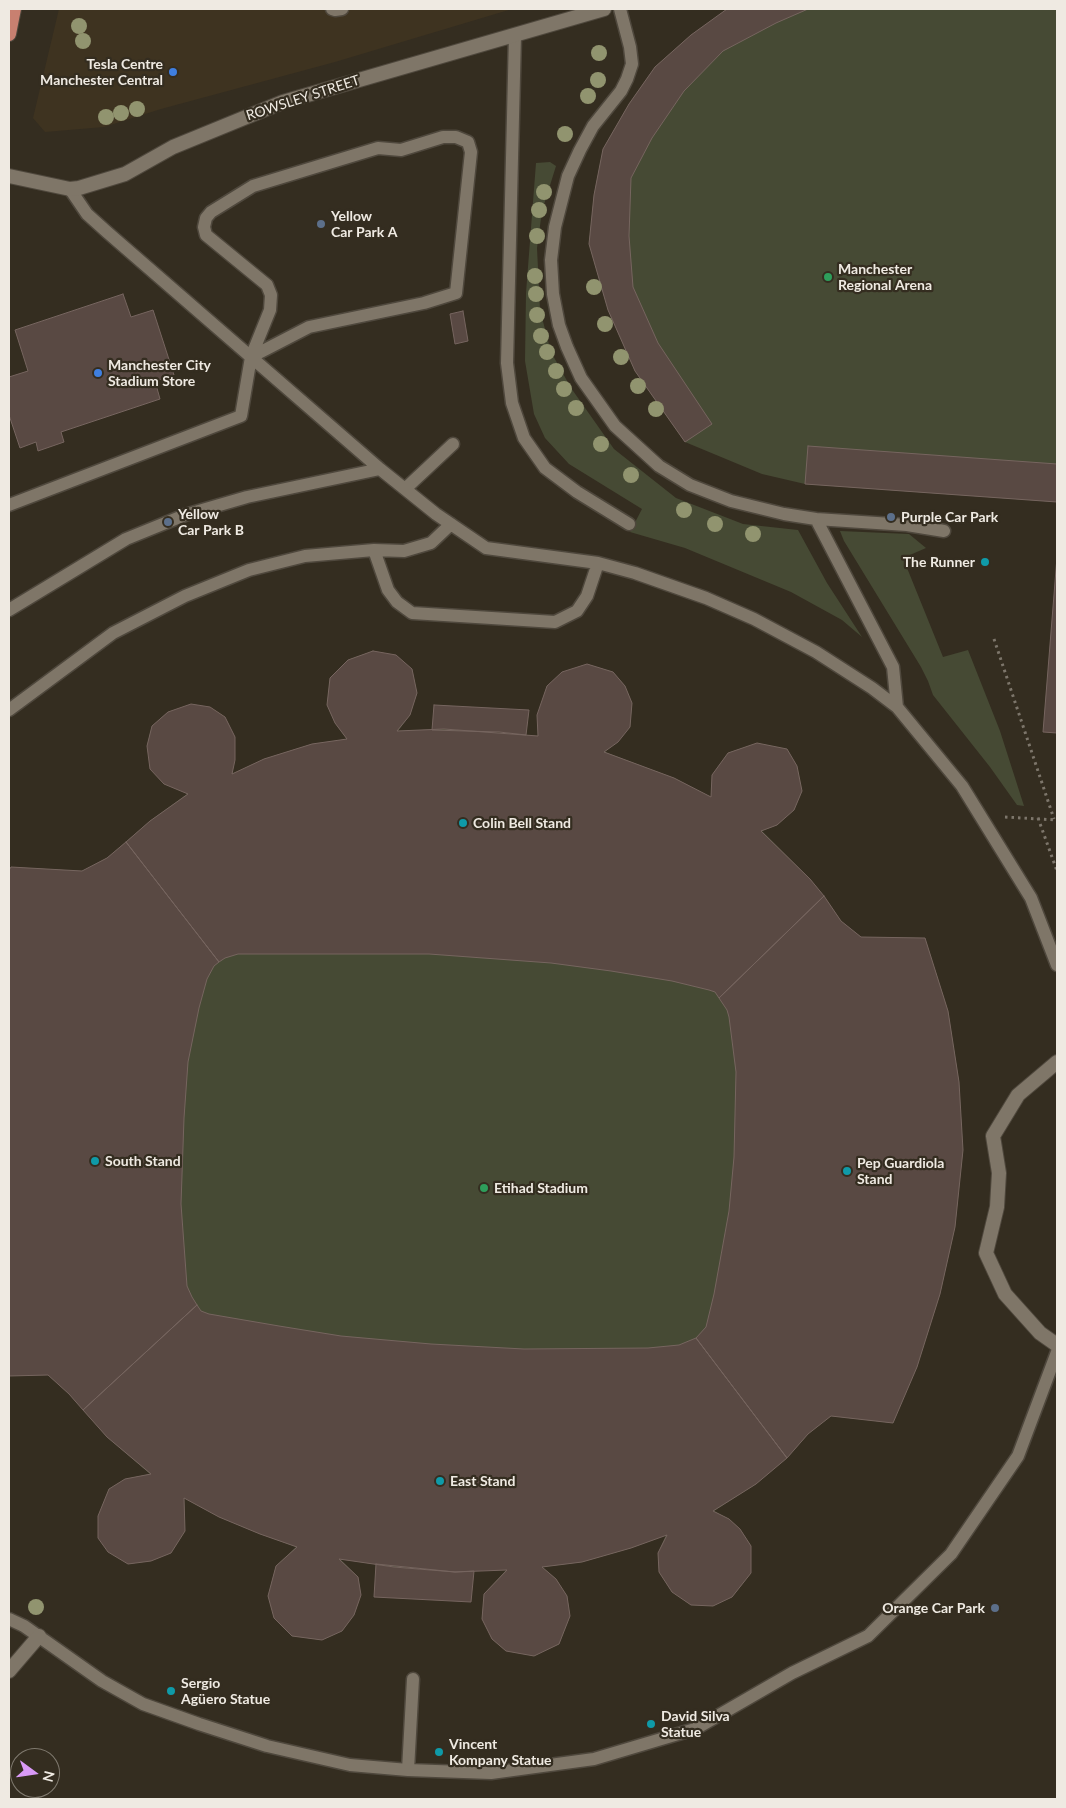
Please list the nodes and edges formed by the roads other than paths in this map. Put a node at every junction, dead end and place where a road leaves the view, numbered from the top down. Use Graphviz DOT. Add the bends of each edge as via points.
graph roads {
  1 [pos="14,9"];
  2 [pos="332,9"];
  3 [pos="342,9"];
  4 [pos="604,9"];
  5 [pos="620,9"];
  6 [pos="9,34"];
  7 [pos="515,35"];
  8 [pos="9,176"];
  9 [pos="70,189"];
  10 [pos="251,357"];
  11 [pos="453,444"];
  12 [pos="380,470"];
  13 [pos="405,489"];
  14 [pos="9,505"];
  15 [pos="816,519"];
  16 [pos="451,524"];
  17 [pos="629,524"];
  18 [pos="944,531"];
  19 [pos="374,550"];
  20 [pos="598,563"];
  21 [pos="9,610"];
  22 [pos="897,707"];
  23 [pos="9,710"];
  24 [pos="1057,965"];
  25 [pos="1057,1062"];
  26 [pos="1057,1345"];
  27 [pos="1057,1352"];
  28 [pos="9,1619"];
  29 [pos="39,1636"];
  30 [pos="9,1671"];
  31 [pos="413,1679"];
  32 [pos="408,1770"];
  1 -- 6 [label="main road"];
  2 -- 3 [label="lane"];
  4 -- 7 [label="street, ROWSLEY STREET"];
  5 -- 15 [label="lane" via="632,64 621,91 580,150 568,176 555,227 551,260 553,294 562,332 581,378 615,426 659,466 690,485 731,501"];
  7 -- 9 [label="street, ROWSLEY STREET" via="282,102 173,147 125,174"];
  7 -- 17 [label="lane" via="507,363 512,403 524,438 545,468"];
  8 -- 9 [label="street, ROWSLEY STREET"];
  9 -- 10 [label="lane" via="87,214"];
  10 -- 10 [label="lane" via="270,310 271,295 266,285 206,235 204,227 211,212 253,186 378,148 401,150 443,138 468,142 470,152 456,293 424,303 309,327"];
  10 -- 12 [label="lane"];
  10 -- 14 [label="lane" via="241,416"];
  11 -- 13 [label="lane"];
  12 -- 13 [label="lane"];
  12 -- 21 [label="lane" via="247,497 184,515 126,539"];
  13 -- 16 [label="lane"];
  15 -- 18 [label="lane" via="907,525"];
  15 -- 22 [label="lane" via="893,668"];
  16 -- 19 [label="lane" via="431,543 404,552"];
  16 -- 20 [label="lane" via="486,548"];
  19 -- 20 [label="lane" via="388,590 412,613 555,622 577,610 588,596"];
  19 -- 23 [label="lane" via="296,558 249,570 185,596 113,633"];
  20 -- 22 [label="lane" via="706,598 754,619 816,652"];
  22 -- 24 [label="lane" via="967,794 1031,898"];
  25 -- 26 [label="street" via="1018,1096 993,1136 999,1173 997,1207 986,1252 1005,1294 1040,1333"];
  27 -- 32 [label="lane" via="1018,1456 951,1554 868,1636 792,1673 695,1729 612,1754 492,1773"];
  28 -- 29 [label="lane"];
  29 -- 30 [label="street"];
  29 -- 32 [label="lane" via="102,1681 143,1704 267,1746 350,1765"];
  31 -- 32 [label="lane"];
}
